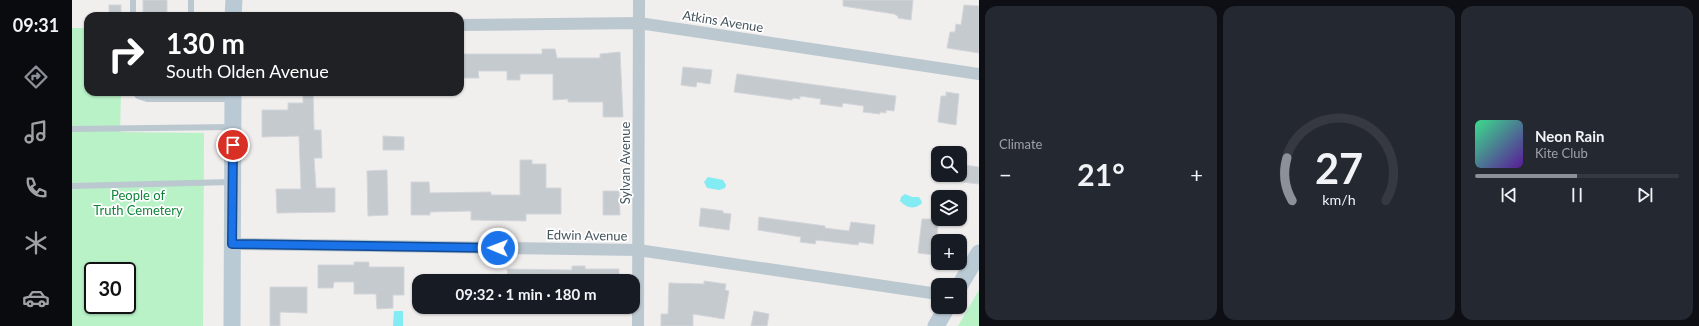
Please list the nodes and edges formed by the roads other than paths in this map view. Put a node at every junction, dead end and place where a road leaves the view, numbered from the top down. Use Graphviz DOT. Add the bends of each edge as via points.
graph roads {
  1 [pos="133,0"];
  2 [pos="191,0"];
  3 [pos="234,0"];
  4 [pos="639,0"];
  5 [pos="133,12"];
  6 [pos="191,12"];
  7 [pos="233,12"];
  8 [pos="639,23"];
  9 [pos="464,25"];
  10 [pos="979,74"];
  11 [pos="138,96"];
  12 [pos="179,96"];
  13 [pos="233,96"];
  14 [pos="233,127"];
  15 [pos="72,129"];
  16 [pos="233,182"];
  17 [pos="72,186"];
  18 [pos="232,244"];
  19 [pos="638,250"];
  20 [pos="979,253"];
  21 [pos="964,278"];
  22 [pos="931,293"];
  23 [pos="943,314"];
  24 [pos="232,326"];
  25 [pos="638,326"];
  26 [pos="936,326"];
  1 -- 5 [label="lane"];
  2 -- 6 [label="lane"];
  3 -- 7 [label="main road"];
  4 -- 8 [label="street, Sylvan Avenue"];
  8 -- 9 [label="street, Atkins Avenue"];
  8 -- 10 [label="street, Atkins Avenue"];
  8 -- 19 [label="street, Sylvan Avenue"];
  11 -- 12 [label="lane" via="147,99"];
  13 -- 14 [label="main road"];
  14 -- 15 [label="lane"];
  14 -- 16 [label="main road"];
  16 -- 17 [label="lane"];
  16 -- 18 [label="main road"];
  18 -- 19 [label="street, Edwin Avenue"];
  18 -- 24 [label="main road"];
  19 -- 22 [label="street, Edwin Avenue"];
  19 -- 25 [label="street, Sylvan Avenue"];
  20 -- 21 [label="main road"];
  23 -- 26 [label="main road"];
}
